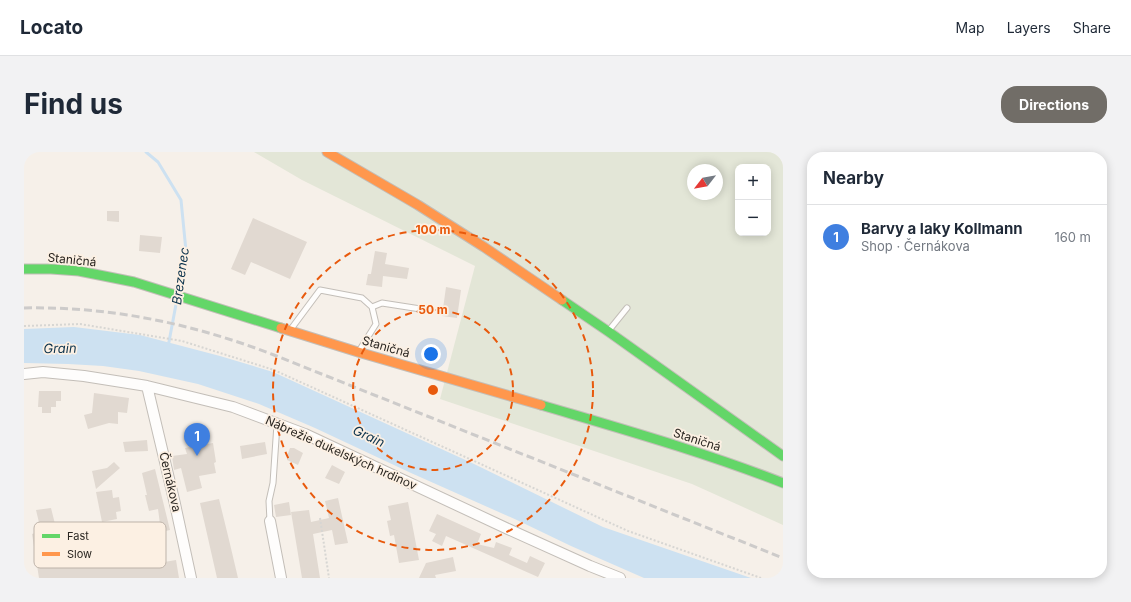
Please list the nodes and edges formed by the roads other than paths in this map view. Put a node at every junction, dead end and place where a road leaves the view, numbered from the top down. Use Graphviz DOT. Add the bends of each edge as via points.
graph roads {
  1 [pos="327,152"];
  2 [pos="24,270"];
  3 [pos="372,307"];
  4 [pos="627,308"];
  5 [pos="427,310"];
  6 [pos="290,331"];
  7 [pos="609,332"];
  8 [pos="358,352"];
  9 [pos="24,374"];
  10 [pos="147,386"];
  11 [pos="277,424"];
  12 [pos="783,456"];
  13 [pos="783,483"];
  14 [pos="270,521"];
  15 [pos="191,578"];
  16 [pos="281,578"];
  17 [pos="620,578"];
  1 -- 7 [label="street" via="455,228"];
  2 -- 6 [label="street, Staničná" via="79,271 134,282"];
  3 -- 5 [label="lane" via="382,303"];
  3 -- 6 [label="lane" via="362,298 320,290"];
  3 -- 8 [label="lane" via="376,324"];
  4 -- 7 [label="lane"];
  6 -- 8 [label="street, Staničná"];
  7 -- 12 [label="street"];
  8 -- 13 [label="street, Staničná" via="666,442"];
  9 -- 10 [label="street, Nábrežie dukelských hrdinov" via="43,372"];
  10 -- 11 [label="street, Nábrežie dukelských hrdinov" via="234,407"];
  10 -- 15 [label="street, Černákova"];
  11 -- 14 [label="lane" via="274,483 269,502"];
  11 -- 17 [label="street, Nábrežie dukelských hrdinov" via="305,434 508,529"];
  14 -- 16 [label="street"];
}
